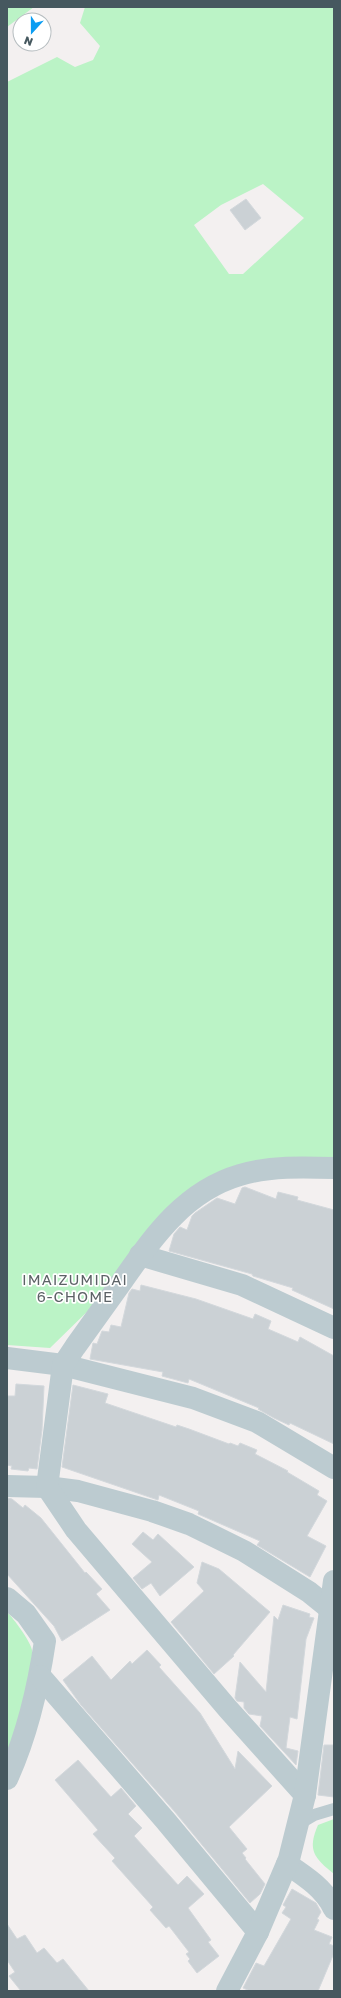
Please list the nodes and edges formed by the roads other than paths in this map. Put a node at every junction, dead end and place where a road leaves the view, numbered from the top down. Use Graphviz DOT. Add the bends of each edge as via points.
graph roads {
  1 [pos="334,1168"];
  2 [pos="140,1255"];
  3 [pos="334,1328"];
  4 [pos="7,1358"];
  5 [pos="63,1365"];
  6 [pos="334,1468"];
  7 [pos="7,1486"];
  8 [pos="47,1487"];
  9 [pos="334,1581"];
  10 [pos="7,1598"];
  11 [pos="330,1609"];
  12 [pos="40,1676"];
  13 [pos="7,1779"];
  14 [pos="304,1795"];
  15 [pos="334,1809"];
  16 [pos="296,1825"];
  17 [pos="287,1864"];
  18 [pos="334,1910"];
  19 [pos="258,1932"];
  20 [pos="227,1991"];
  1 -- 2 [label="street" via="261,1170 214,1185 183,1206"];
  2 -- 3 [label="street" via="242,1285"];
  2 -- 5 [label="street"];
  4 -- 5 [label="street"];
  5 -- 6 [label="street" via="193,1398 257,1422"];
  5 -- 8 [label="street"];
  7 -- 8 [label="street"];
  8 -- 11 [label="street" via="78,1491 189,1524 244,1551 309,1592"];
  8 -- 14 [label="street" via="76,1530"];
  9 -- 11 [label="street"];
  10 -- 12 [label="street" via="26,1614 46,1641"];
  11 -- 14 [label="street"];
  12 -- 13 [label="street" via="19,1752"];
  12 -- 19 [label="street"];
  14 -- 16 [label="street"];
  15 -- 16 [label="lane"];
  16 -- 17 [label="street"];
  17 -- 18 [label="street" via="310,1880 330,1901"];
  17 -- 19 [label="street"];
  19 -- 20 [label="street"];
}
